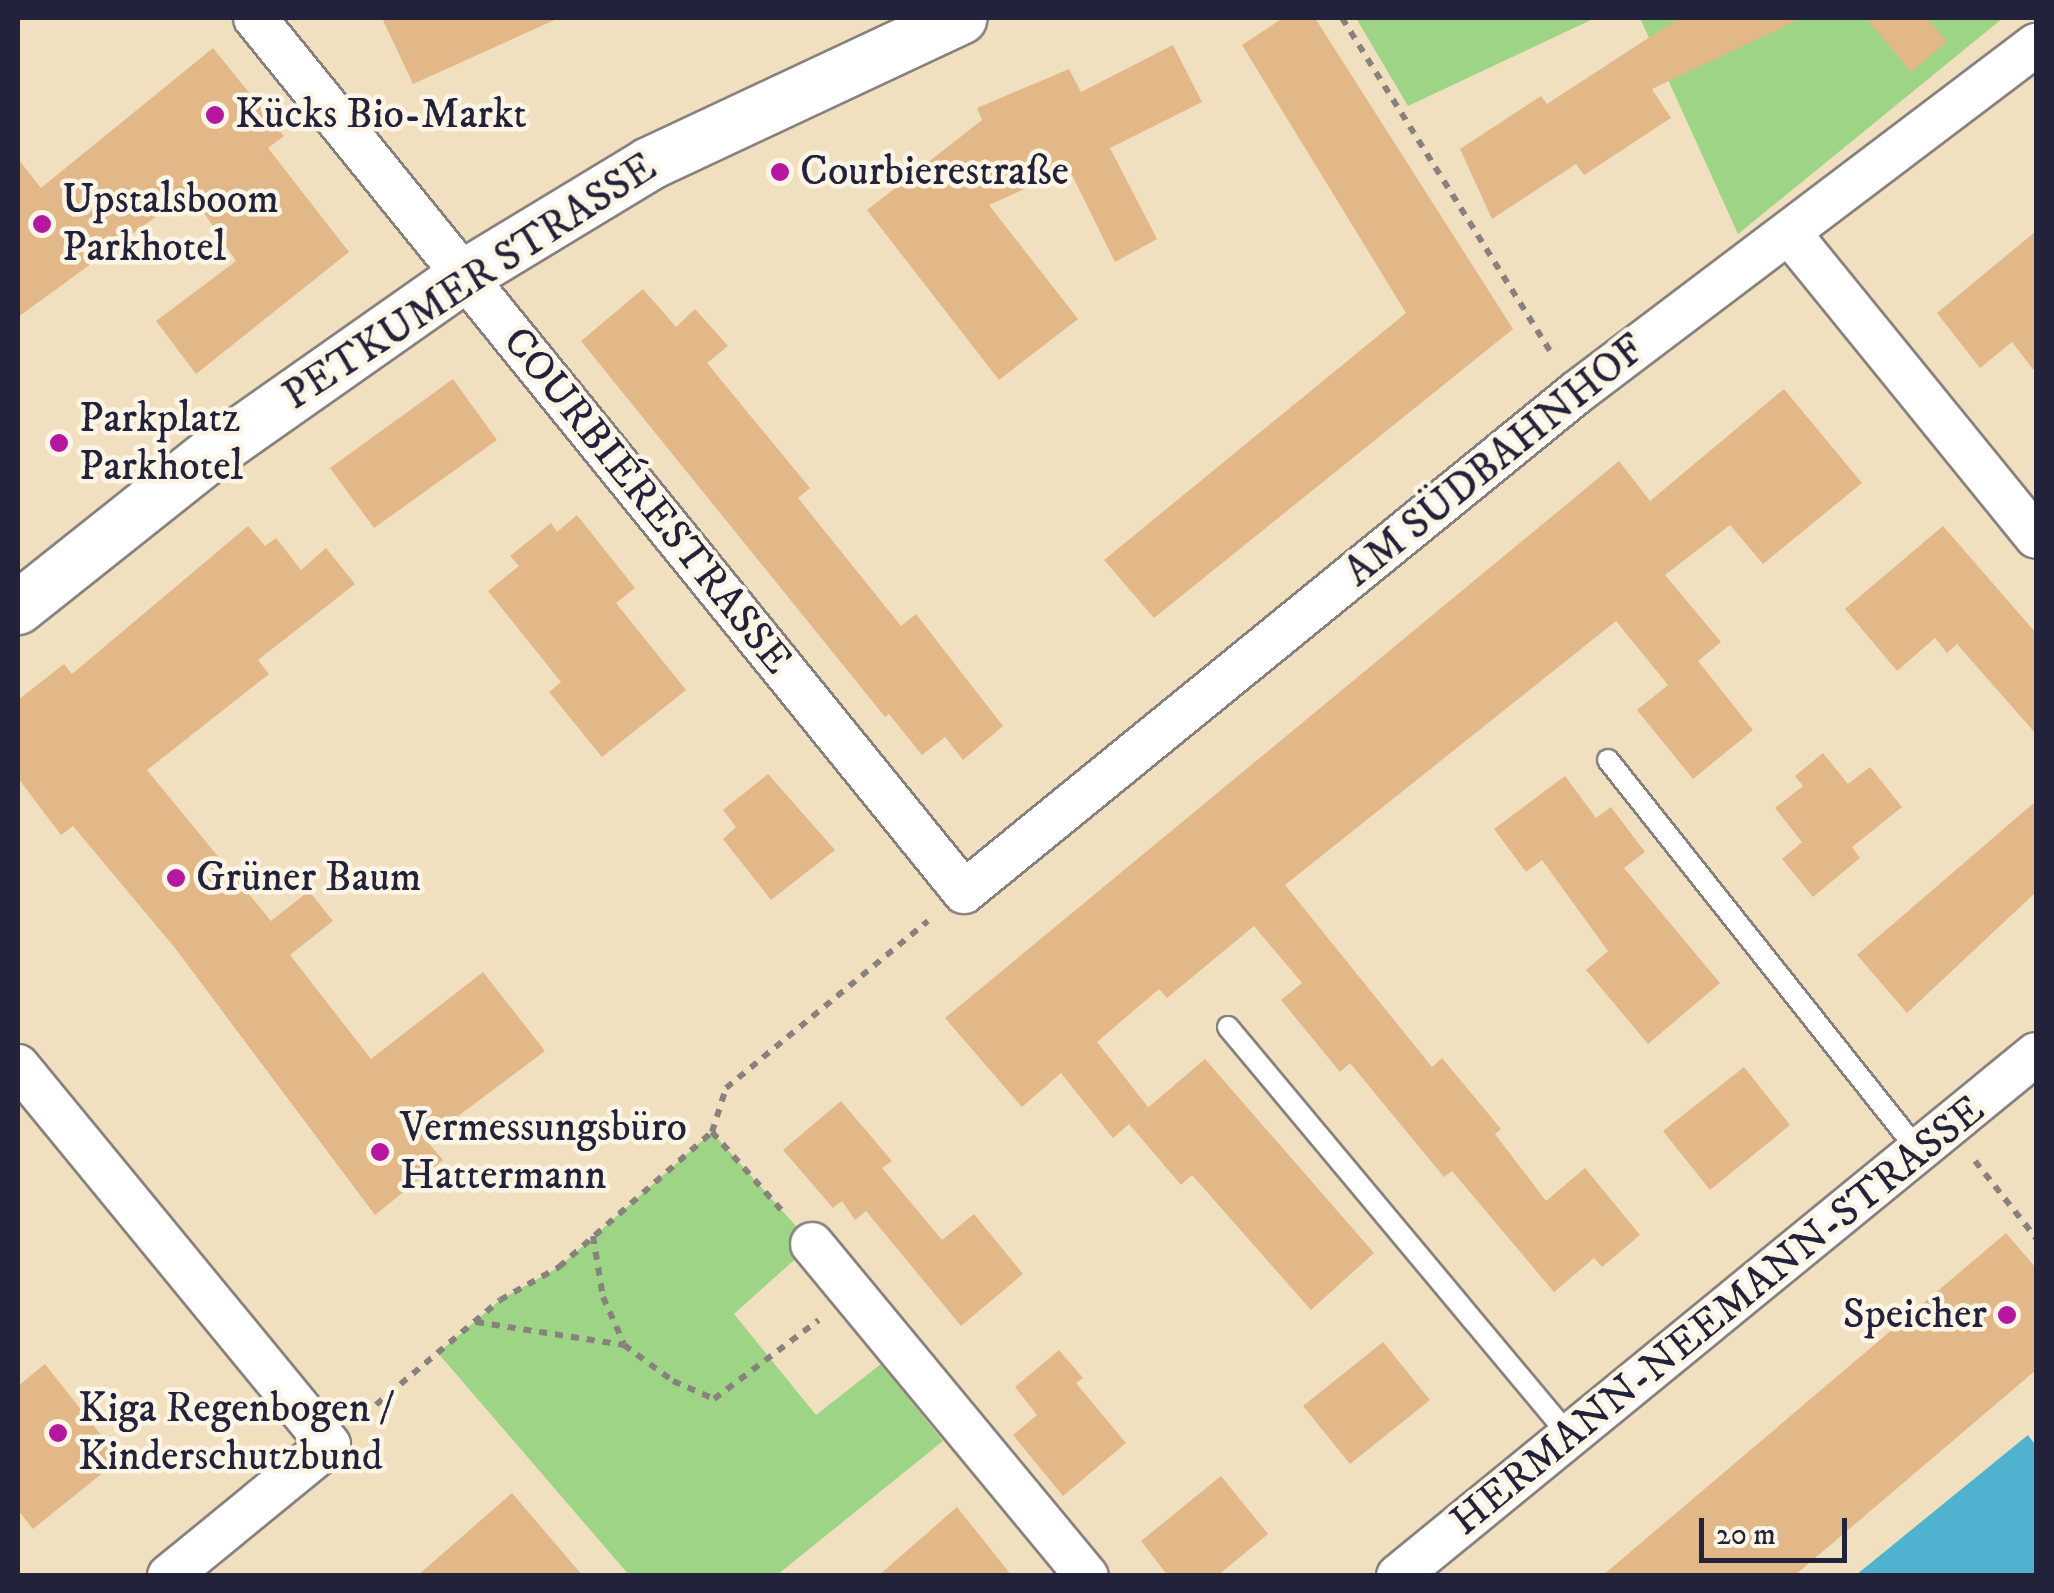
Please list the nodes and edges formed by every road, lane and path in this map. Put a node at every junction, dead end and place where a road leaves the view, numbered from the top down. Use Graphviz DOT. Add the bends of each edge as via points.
graph roads {
  1 [pos="255,18"];
  2 [pos="960,18"];
  3 [pos="1342,18"];
  4 [pos="2036,45"];
  5 [pos="1790,234"];
  6 [pos="466,274"];
  7 [pos="1576,394"];
  8 [pos="2036,537"];
  9 [pos="18,608"];
  10 [pos="1608,760"];
  11 [pos="964,892"];
  12 [pos="1228,1027"];
  13 [pos="2036,1054"];
  14 [pos="18,1066"];
  15 [pos="712,1132"];
  16 [pos="1936,1142"];
  17 [pos="592,1236"];
  18 [pos="2036,1238"];
  19 [pos="812,1244"];
  20 [pos="854,1294"];
  21 [pos="474,1322"];
  22 [pos="624,1345"];
  23 [pos="1572,1438"];
  24 [pos="330,1445"];
  25 [pos="169,1576"];
  26 [pos="1087,1576"];
  27 [pos="1398,1576"];
  1 -- 6 [label="street, COURBIÉRESTRASSE"];
  2 -- 6 [label="street, PETKUMER STRASSE" via="649,164"];
  3 -- 7 [label="path"];
  4 -- 5 [label="street, AM SÜDBAHNHOF"];
  5 -- 7 [label="street, AM SÜDBAHNHOF"];
  5 -- 8 [label="street"];
  6 -- 9 [label="street, PETKUMER STRASSE" via="214,452"];
  6 -- 11 [label="street, COURBIÉRESTRASSE"];
  7 -- 11 [label="street, AM SÜDBAHNHOF"];
  10 -- 16 [label="lane"];
  11 -- 15 [label="path" via="726,1088"];
  12 -- 23 [label="lane"];
  13 -- 16 [label="street, HERMANN-NEEMANN-STRASSE"];
  14 -- 24 [label="street"];
  15 -- 17 [label="path"];
  15 -- 19 [label="path"];
  16 -- 18 [label="path"];
  16 -- 23 [label="street, HERMANN-NEEMANN-STRASSE"];
  17 -- 21 [label="path"];
  17 -- 22 [label="path" via="603,1297"];
  19 -- 20 [label="street"];
  20 -- 22 [label="path" via="714,1399 673,1381"];
  20 -- 26 [label="street"];
  21 -- 22 [label="path"];
  21 -- 24 [label="path"];
  23 -- 27 [label="street, HERMANN-NEEMANN-STRASSE"];
  24 -- 25 [label="street"];
}
